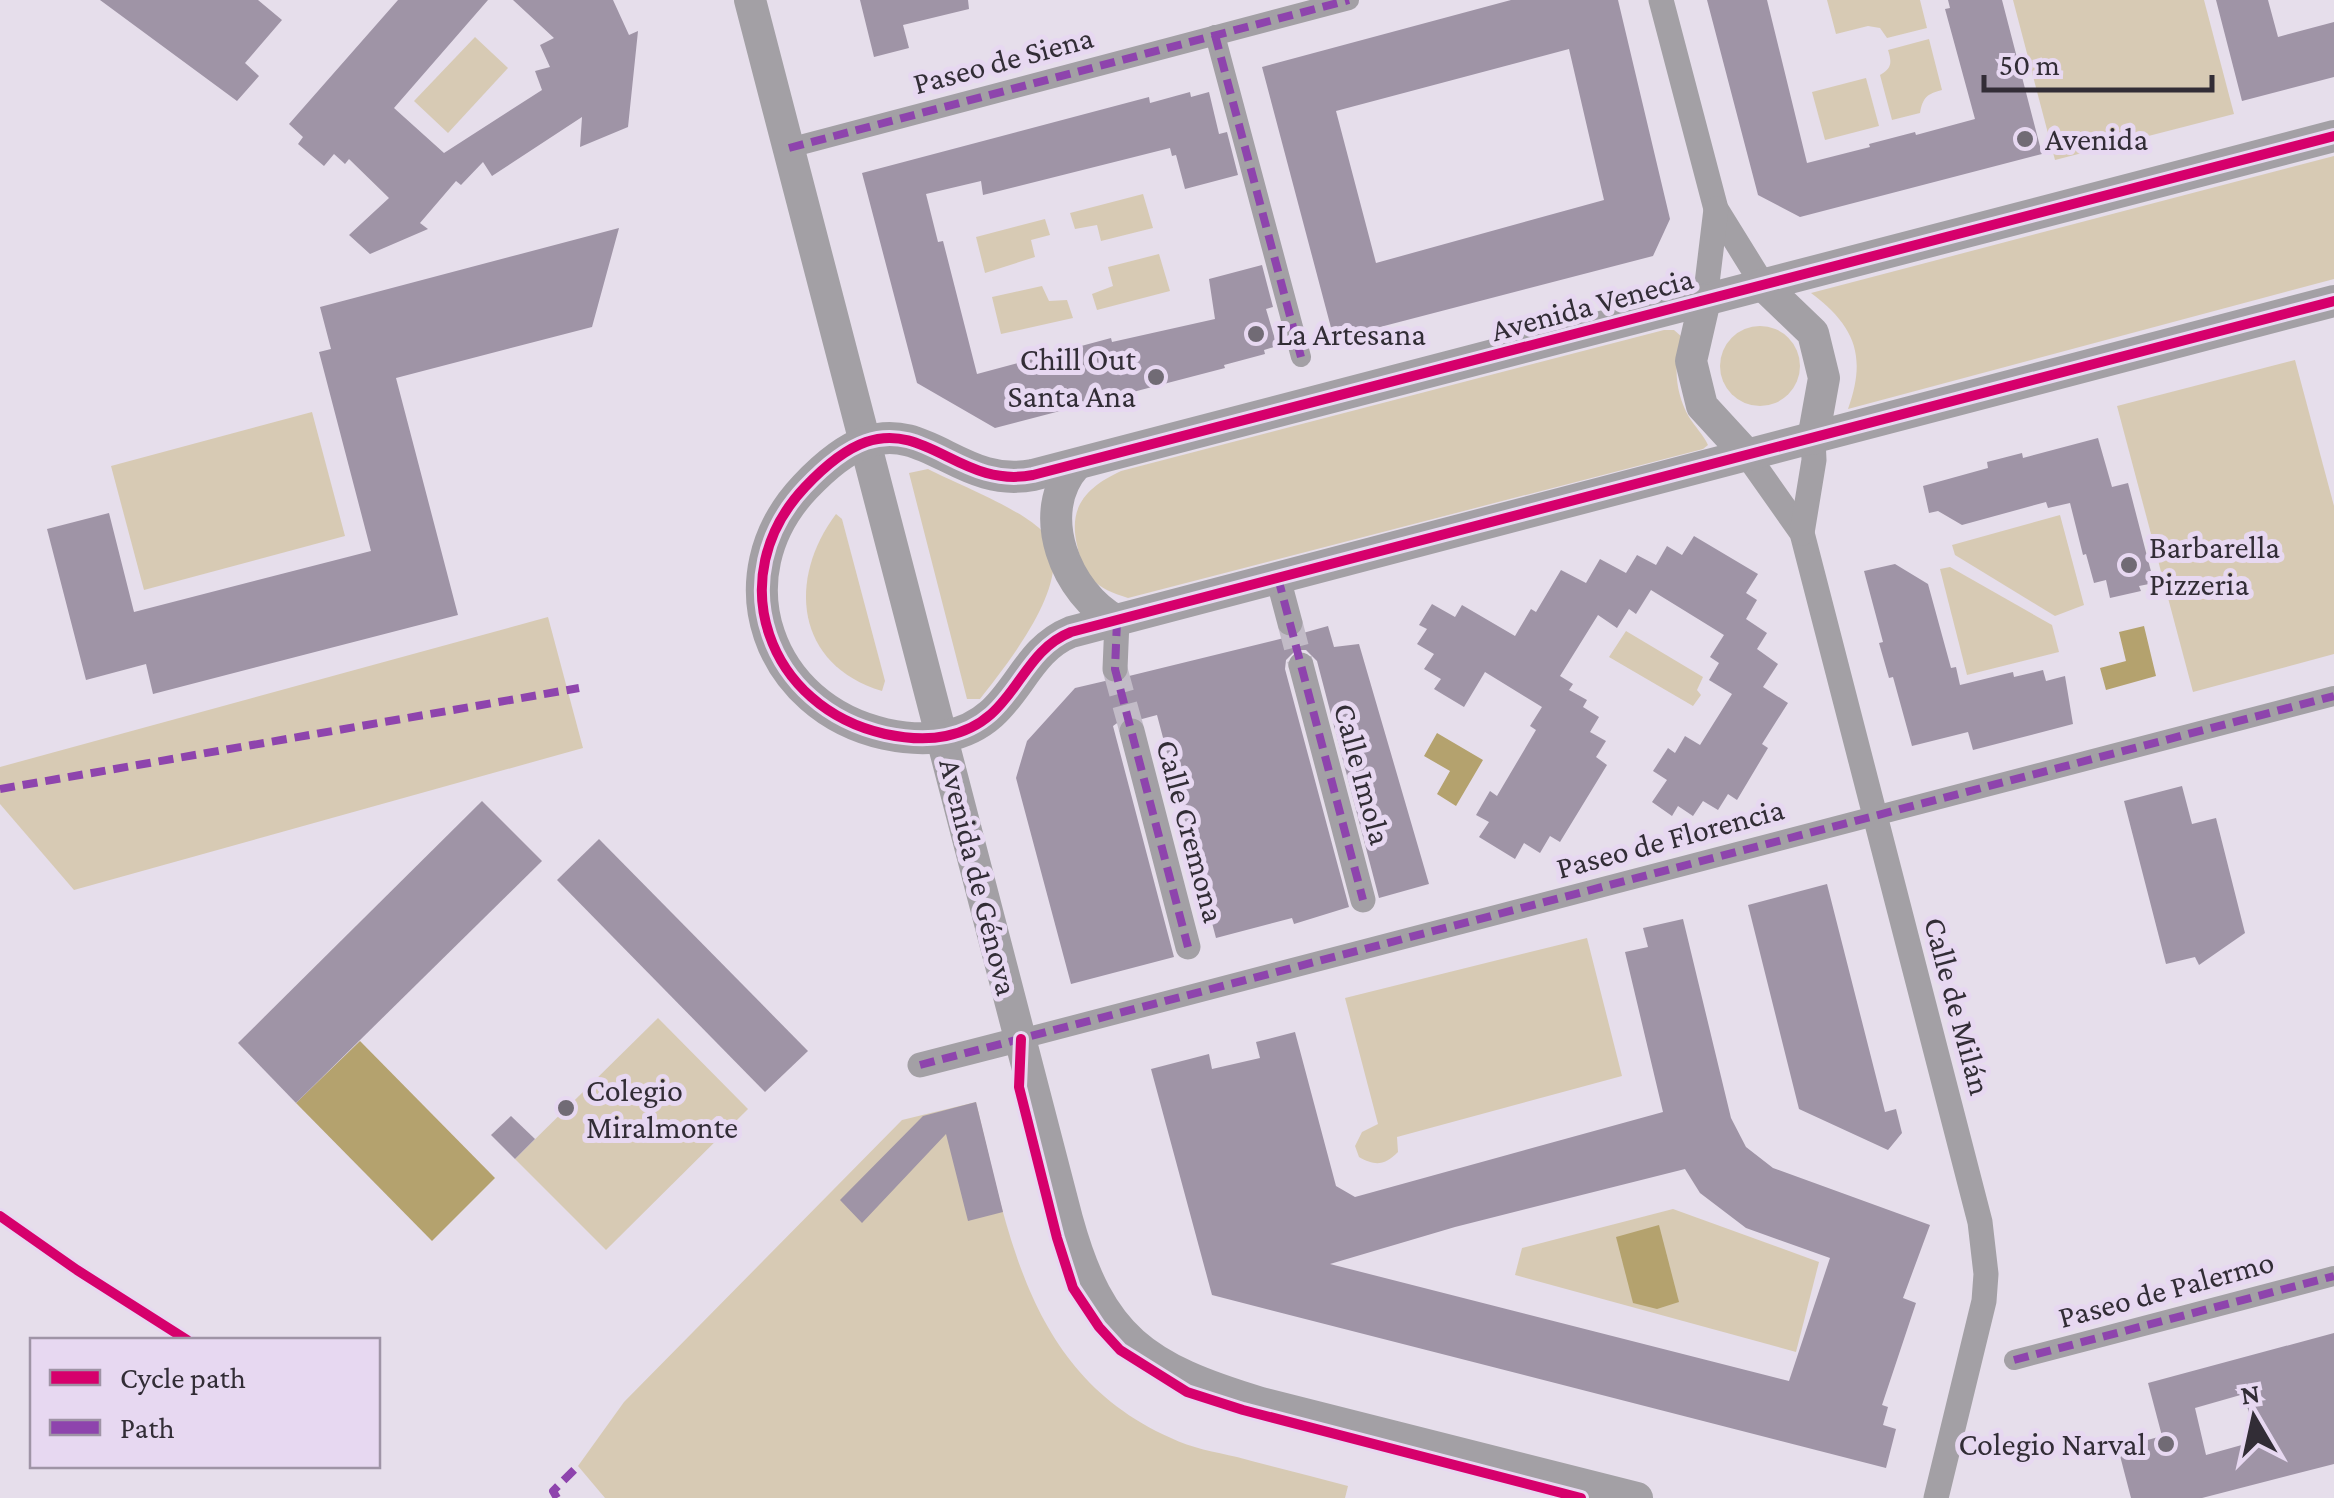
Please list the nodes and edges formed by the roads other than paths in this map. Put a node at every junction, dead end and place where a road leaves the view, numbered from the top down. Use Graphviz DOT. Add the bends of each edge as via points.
graph roads {
  1 [pos="750,0"];
  2 [pos="1349,0"];
  3 [pos="1661,0"];
  4 [pos="1215,35"];
  5 [pos="2334,136"];
  6 [pos="789,148"];
  7 [pos="1716,209"];
  8 [pos="1763,285"];
  9 [pos="1704,300"];
  10 [pos="2334,301"];
  11 [pos="1301,357"];
  12 [pos="1814,439"];
  13 [pos="866,442"];
  14 [pos="1746,455"];
  15 [pos="1076,465"];
  16 [pos="1802,533"];
  17 [pos="1278,578"];
  18 [pos="1117,621"];
  19 [pos="1290,623"];
  20 [pos="1301,665"];
  21 [pos="1115,668"];
  22 [pos="2334,696"];
  23 [pos="1132,731"];
  24 [pos="944,737"];
  25 [pos="1875,816"];
  26 [pos="1363,900"];
  27 [pos="1188,947"];
  28 [pos="1021,1039"];
  29 [pos="920,1065"];
  30 [pos="2334,1276"];
  31 [pos="2014,1360"];
  32 [pos="1637,1498"];
  33 [pos="1936,1498"];
  1 -- 6 [label="street, Avenida de Génova"];
  2 -- 4 [label="street, Paseo de Siena"];
  3 -- 7 [label="street"];
  4 -- 6 [label="street, Paseo de Siena"];
  4 -- 11 [label="street"];
  5 -- 8 [label="street, Avenida Venecia"];
  6 -- 13 [label="street, Avenida de Génova"];
  7 -- 8 [label="street"];
  7 -- 9 [label="street"];
  8 -- 9 [label="street, Avenida Venecia"];
  8 -- 12 [label="street" via="1813,333 1824,378"];
  9 -- 14 [label="street" via="1690,360 1702,406"];
  9 -- 15 [label="street, Avenida Venecia"];
  10 -- 12 [label="street"];
  12 -- 14 [label="street"];
  12 -- 16 [label="street, Calle de Milán"];
  13 -- 15 [label="street, Avenida Venecia" via="906,439 999,478"];
  13 -- 24 [label="street, Avenida de Génova"];
  13 -- 24 [label="street" via="829,464 782,517 762,574 768,635 797,685 840,718 893,735"];
  14 -- 16 [label="street, Calle de Milán"];
  14 -- 17 [label="street"];
  15 -- 18 [label="street" via="1057,508 1062,550 1082,594"];
  16 -- 25 [label="street, Calle de Milán"];
  17 -- 18 [label="street"];
  17 -- 19 [label="street"];
  18 -- 21 [label="street"];
  18 -- 24 [label="street" via="1060,636 995,712"];
  20 -- 26 [label="street, Calle Imola"];
  22 -- 25 [label="street, Paseo de Florencia"];
  23 -- 27 [label="street, Calle Cremona"];
  24 -- 28 [label="street, Avenida de Génova"];
  25 -- 28 [label="street, Paseo de Florencia"];
  25 -- 33 [label="street, Calle de Milán" via="1984,1248 1982,1310"];
  28 -- 29 [label="street"];
  28 -- 32 [label="street, Avenida de Génova" via="1082,1269 1106,1316 1145,1353 1190,1378 1261,1403"];
  30 -- 31 [label="street, Paseo de Palermo"];
}
